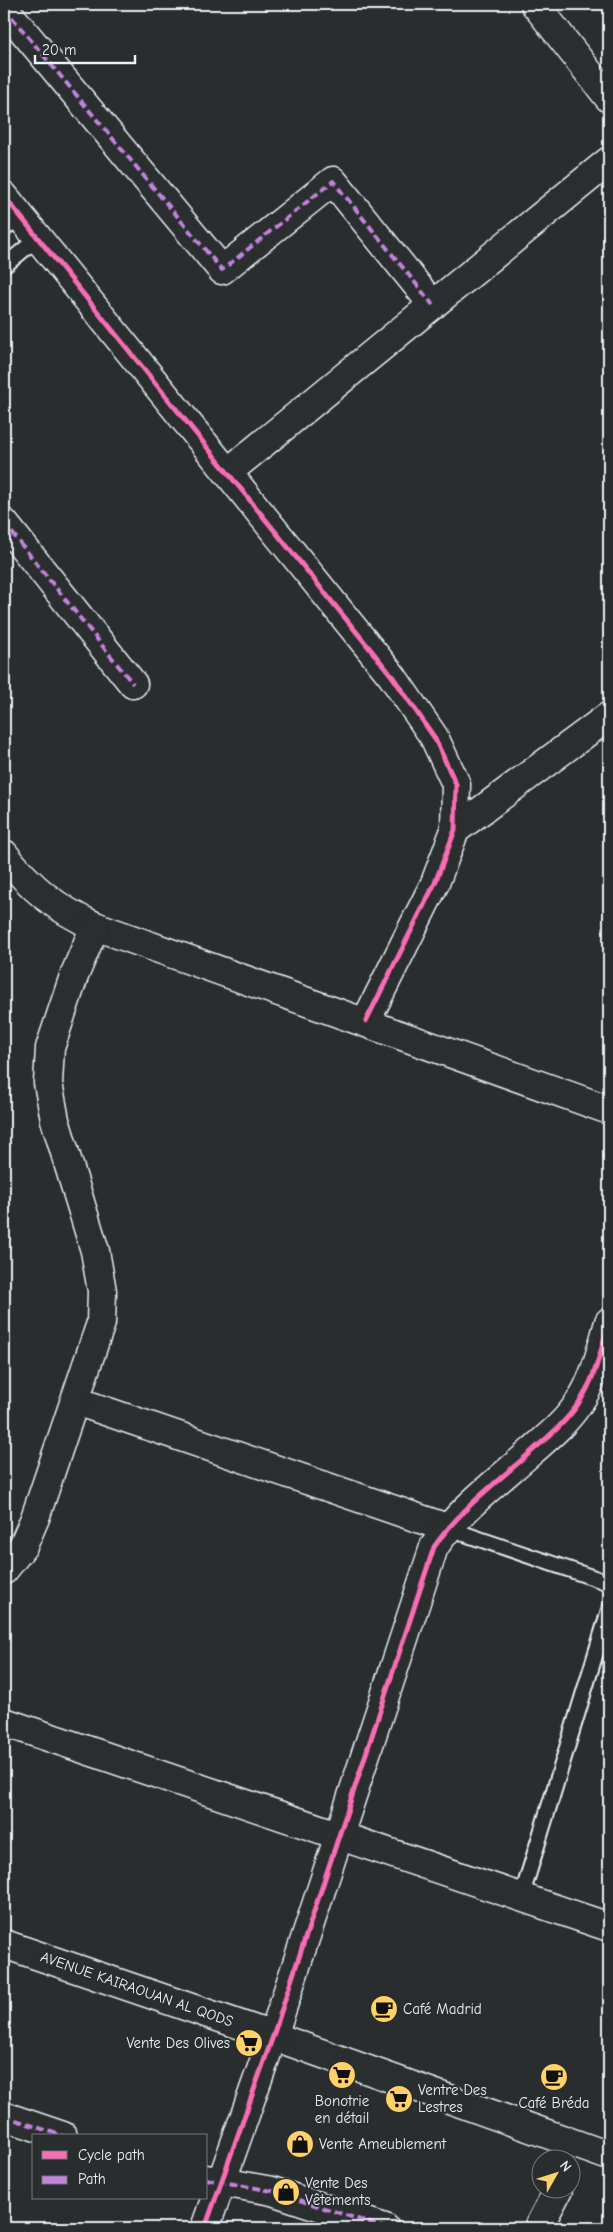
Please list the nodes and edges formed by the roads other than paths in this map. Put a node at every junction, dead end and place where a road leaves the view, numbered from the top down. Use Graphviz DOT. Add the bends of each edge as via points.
graph roads {
  1 [pos="535,4"];
  2 [pos="4,8"];
  3 [pos="609,98"];
  4 [pos="609,161"];
  5 [pos="9,214"];
  6 [pos="38,238"];
  7 [pos="4,266"];
  8 [pos="433,304"];
  9 [pos="228,472"];
  10 [pos="4,522"];
  11 [pos="133,684"];
  12 [pos="609,716"];
  13 [pos="455,830"];
  14 [pos="4,854"];
  15 [pos="95,926"];
  16 [pos="366,1021"];
  17 [pos="609,1110"];
  18 [pos="609,1322"];
  19 [pos="76,1401"];
  20 [pos="447,1528"];
  21 [pos="4,1570"];
  22 [pos="609,1583"];
  23 [pos="609,1610"];
  24 [pos="4,1722"];
  25 [pos="338,1835"];
  26 [pos="522,1896"];
  27 [pos="609,1926"];
  28 [pos="4,1944"];
  29 [pos="273,2036"];
  30 [pos="4,2116"];
  31 [pos="57,2134"];
  32 [pos="558,2150"];
  33 [pos="609,2156"];
  34 [pos="580,2157"];
  35 [pos="214,2180"];
  36 [pos="553,2200"];
  37 [pos="205,2228"];
  38 [pos="385,2228"];
  39 [pos="538,2228"];
  1 -- 3 [label="street"];
  2 -- 8 [label="street" via="222,270 333,181"];
  4 -- 8 [label="street"];
  5 -- 6 [label="street"];
  6 -- 7 [label="lane"];
  6 -- 9 [label="street"];
  8 -- 9 [label="street"];
  9 -- 13 [label="street" via="362,636 434,737 456,784"];
  10 -- 11 [label="street"];
  12 -- 13 [label="street"];
  13 -- 16 [label="street" via="435,883"];
  14 -- 15 [label="street" via="25,880 67,913"];
  15 -- 16 [label="street"];
  15 -- 19 [label="street" via="50,1048 48,1083 54,1120 95,1251 102,1292 101,1323"];
  16 -- 17 [label="street"];
  18 -- 20 [label="street" via="593,1376 578,1404 559,1427"];
  19 -- 20 [label="street"];
  19 -- 21 [label="street" via="35,1518 22,1546"];
  20 -- 22 [label="lane"];
  20 -- 25 [label="street" via="434,1547"];
  23 -- 26 [label="lane"];
  24 -- 25 [label="street"];
  25 -- 26 [label="street"];
  25 -- 29 [label="street"];
  26 -- 27 [label="street"];
  28 -- 29 [label="street, AVENUE KAIRAOUAN AL QODS"];
  29 -- 32 [label="street, AVENUE KAIRAOUAN AL QODS"];
  29 -- 35 [label="street"];
  30 -- 31 [label="street"];
  33 -- 34 [label="street, AVENUE KAIRAOUAN AL QODS"];
  35 -- 37 [label="street"];
  35 -- 38 [label="street" via="272,2191"];
  36 -- 39 [label="street"];
}
